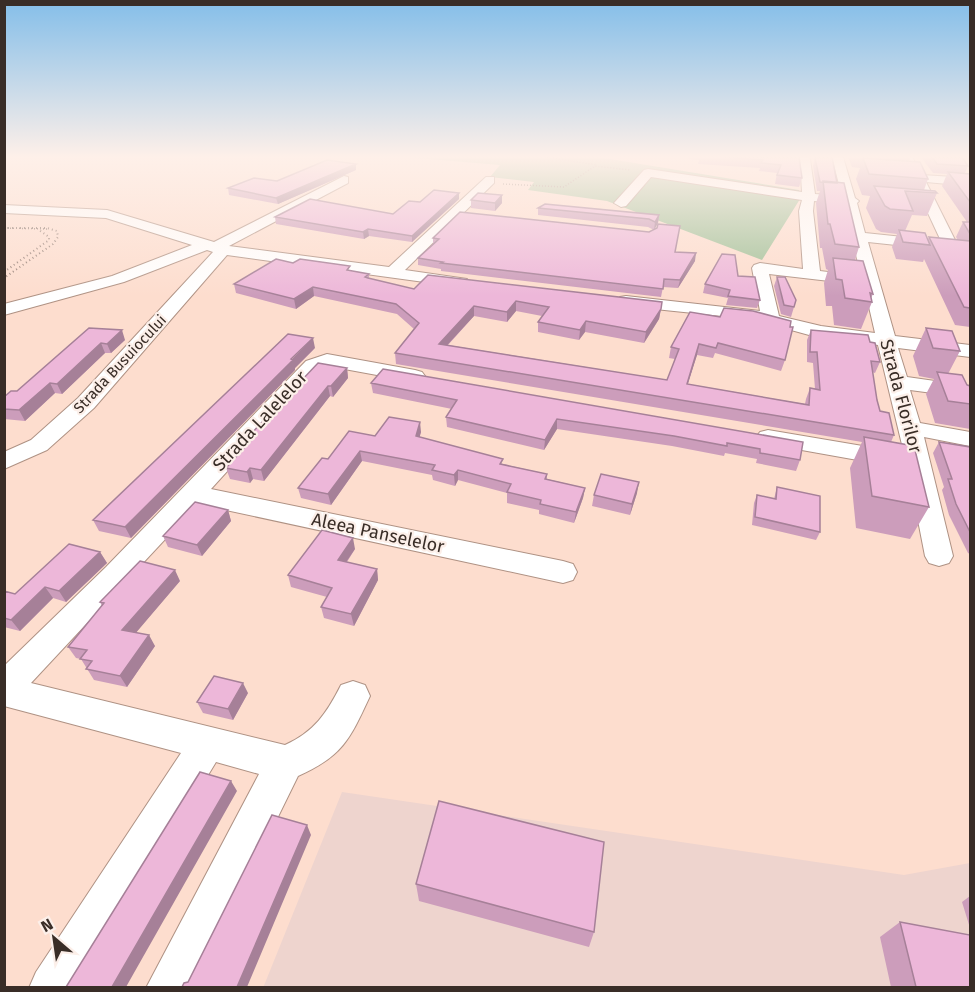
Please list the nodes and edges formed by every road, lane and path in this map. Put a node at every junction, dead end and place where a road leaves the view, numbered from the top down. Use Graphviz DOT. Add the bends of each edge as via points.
graph roads {
  1 [pos="300,203"];
  2 [pos="472,203"];
  3 [pos="808,203"];
  4 [pos="850,203"];
  5 [pos="930,203"];
  6 [pos="912,206"];
  7 [pos="933,208"];
  8 [pos="4,209"];
  9 [pos="4,228"];
  10 [pos="33,228"];
  11 [pos="859,237"];
  12 [pos="217,247"];
  13 [pos="4,272"];
  14 [pos="392,273"];
  15 [pos="812,275"];
  16 [pos="4,278"];
  17 [pos="872,282"];
  18 [pos="477,284"];
  19 [pos="605,299"];
  20 [pos="4,310"];
  21 [pos="770,317"];
  22 [pos="886,339"];
  23 [pos="970,351"];
  24 [pos="432,379"];
  25 [pos="897,382"];
  26 [pos="970,392"];
  27 [pos="910,428"];
  28 [pos="745,433"];
  29 [pos="970,439"];
  30 [pos="4,462"];
  31 [pos="919,463"];
  32 [pos="192,494"];
  33 [pos="939,556"];
  34 [pos="563,572"];
  35 [pos="7,693"];
  36 [pos="353,696"];
  37 [pos="208,742"];
  38 [pos="285,763"];
  39 [pos="52,987"];
  40 [pos="169,987"];
  1 -- 12 [label="street"];
  2 -- 14 [label="street"];
  3 -- 15 [label="street"];
  4 -- 11 [label="street, Strada Florilor"];
  5 -- 7 [label="street"];
  6 -- 7 [label="street"];
  7 -- 11 [label="street" via="949,245"];
  8 -- 12 [label="street" via="115,215"];
  9 -- 10 [label="path"];
  10 -- 13 [label="path" via="43,231 49,240"];
  10 -- 16 [label="path" via="57,231 58,237"];
  11 -- 17 [label="street, Strada Florilor"];
  12 -- 14 [label="street"];
  12 -- 20 [label="street"];
  12 -- 30 [label="street, Strada Busuiocului" via="86,402 39,445"];
  14 -- 18 [label="street"];
  15 -- 17 [label="street"];
  15 -- 21 [label="street" via="759,269"];
  17 -- 22 [label="street, Strada Florilor"];
  19 -- 21 [label="street"];
  21 -- 22 [label="street" via="820,332"];
  22 -- 23 [label="street"];
  22 -- 25 [label="street, Strada Florilor"];
  24 -- 32 [label="street, Strada Lalelelor" via="318,361"];
  25 -- 26 [label="street"];
  25 -- 27 [label="street, Strada Florilor"];
  27 -- 29 [label="street"];
  27 -- 31 [label="street, Strada Florilor"];
  28 -- 31 [label="street"];
  31 -- 33 [label="street, Strada Florilor"];
  32 -- 34 [label="street, Aleea Panselelor"];
  32 -- 35 [label="street, Strada Lalelelor"];
  35 -- 37 [label="street"];
  36 -- 38 [label="street" via="339,726 326,742"];
  37 -- 38 [label="street"];
  37 -- 39 [label="street"];
  38 -- 40 [label="street"];
}
